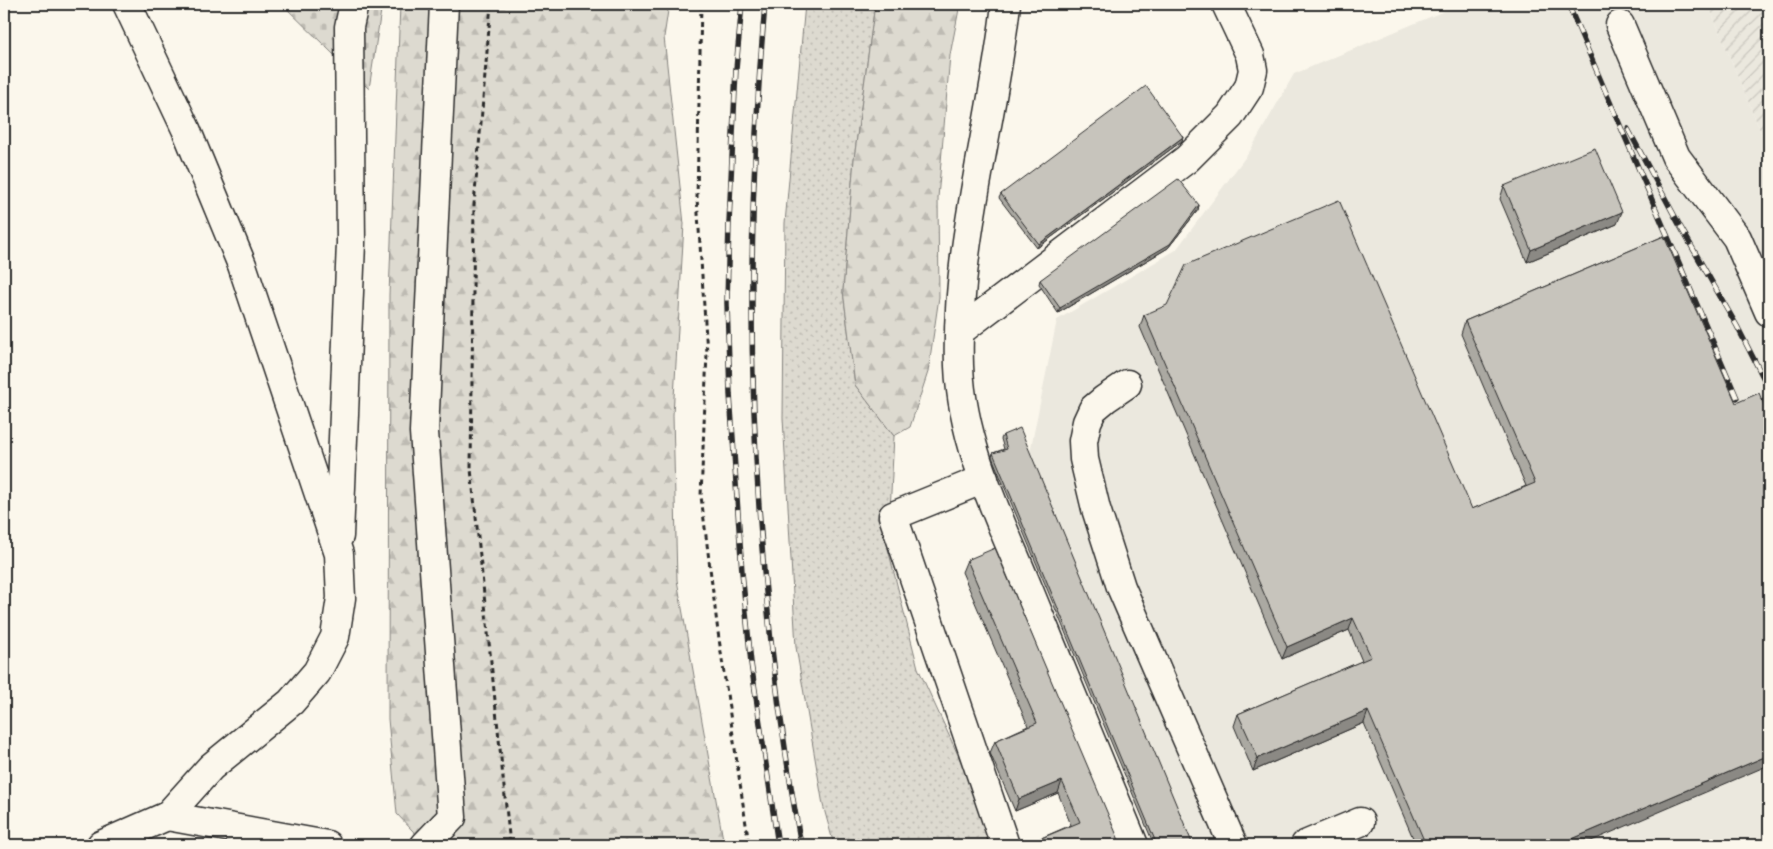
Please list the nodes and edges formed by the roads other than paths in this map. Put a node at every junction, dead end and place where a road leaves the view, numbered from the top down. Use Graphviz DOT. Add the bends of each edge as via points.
graph roads {
  1 [pos="127,4"];
  2 [pos="354,4"];
  3 [pos="444,4"];
  4 [pos="1006,4"];
  5 [pos="1226,4"];
  6 [pos="1620,25"];
  7 [pos="1769,312"];
  8 [pos="960,331"];
  9 [pos="1127,384"];
  10 [pos="984,479"];
  11 [pos="339,554"];
  12 [pos="167,816"];
  13 [pos="1360,822"];
  14 [pos="101,845"];
  15 [pos="327,845"];
  16 [pos="425,845"];
  17 [pos="1005,845"];
  18 [pos="1134,845"];
  19 [pos="1233,845"];
  20 [pos="1305,845"];
  1 -- 11 [label="lane" via="186,129 242,265"];
  2 -- 11 [label="lane" via="349,27 351,243"];
  3 -- 16 [label="lane" via="424,432 452,817"];
  4 -- 8 [label="lane" via="966,240"];
  5 -- 8 [label="lane" via="1250,55 1252,70 1249,87 1230,116 1187,159"];
  6 -- 7 [label="lane" via="1676,157 1737,238"];
  8 -- 10 [label="lane" via="963,408"];
  9 -- 19 [label="lane" via="1094,409 1086,422 1084,459 1121,587"];
  10 -- 17 [label="lane" via="893,516"];
  10 -- 18 [label="lane"];
  11 -- 12 [label="lane" via="341,598 335,637 317,672 291,702 210,767"];
  12 -- 14 [label="lane"];
  12 -- 15 [label="lane"];
  13 -- 20 [label="lane"];
}
